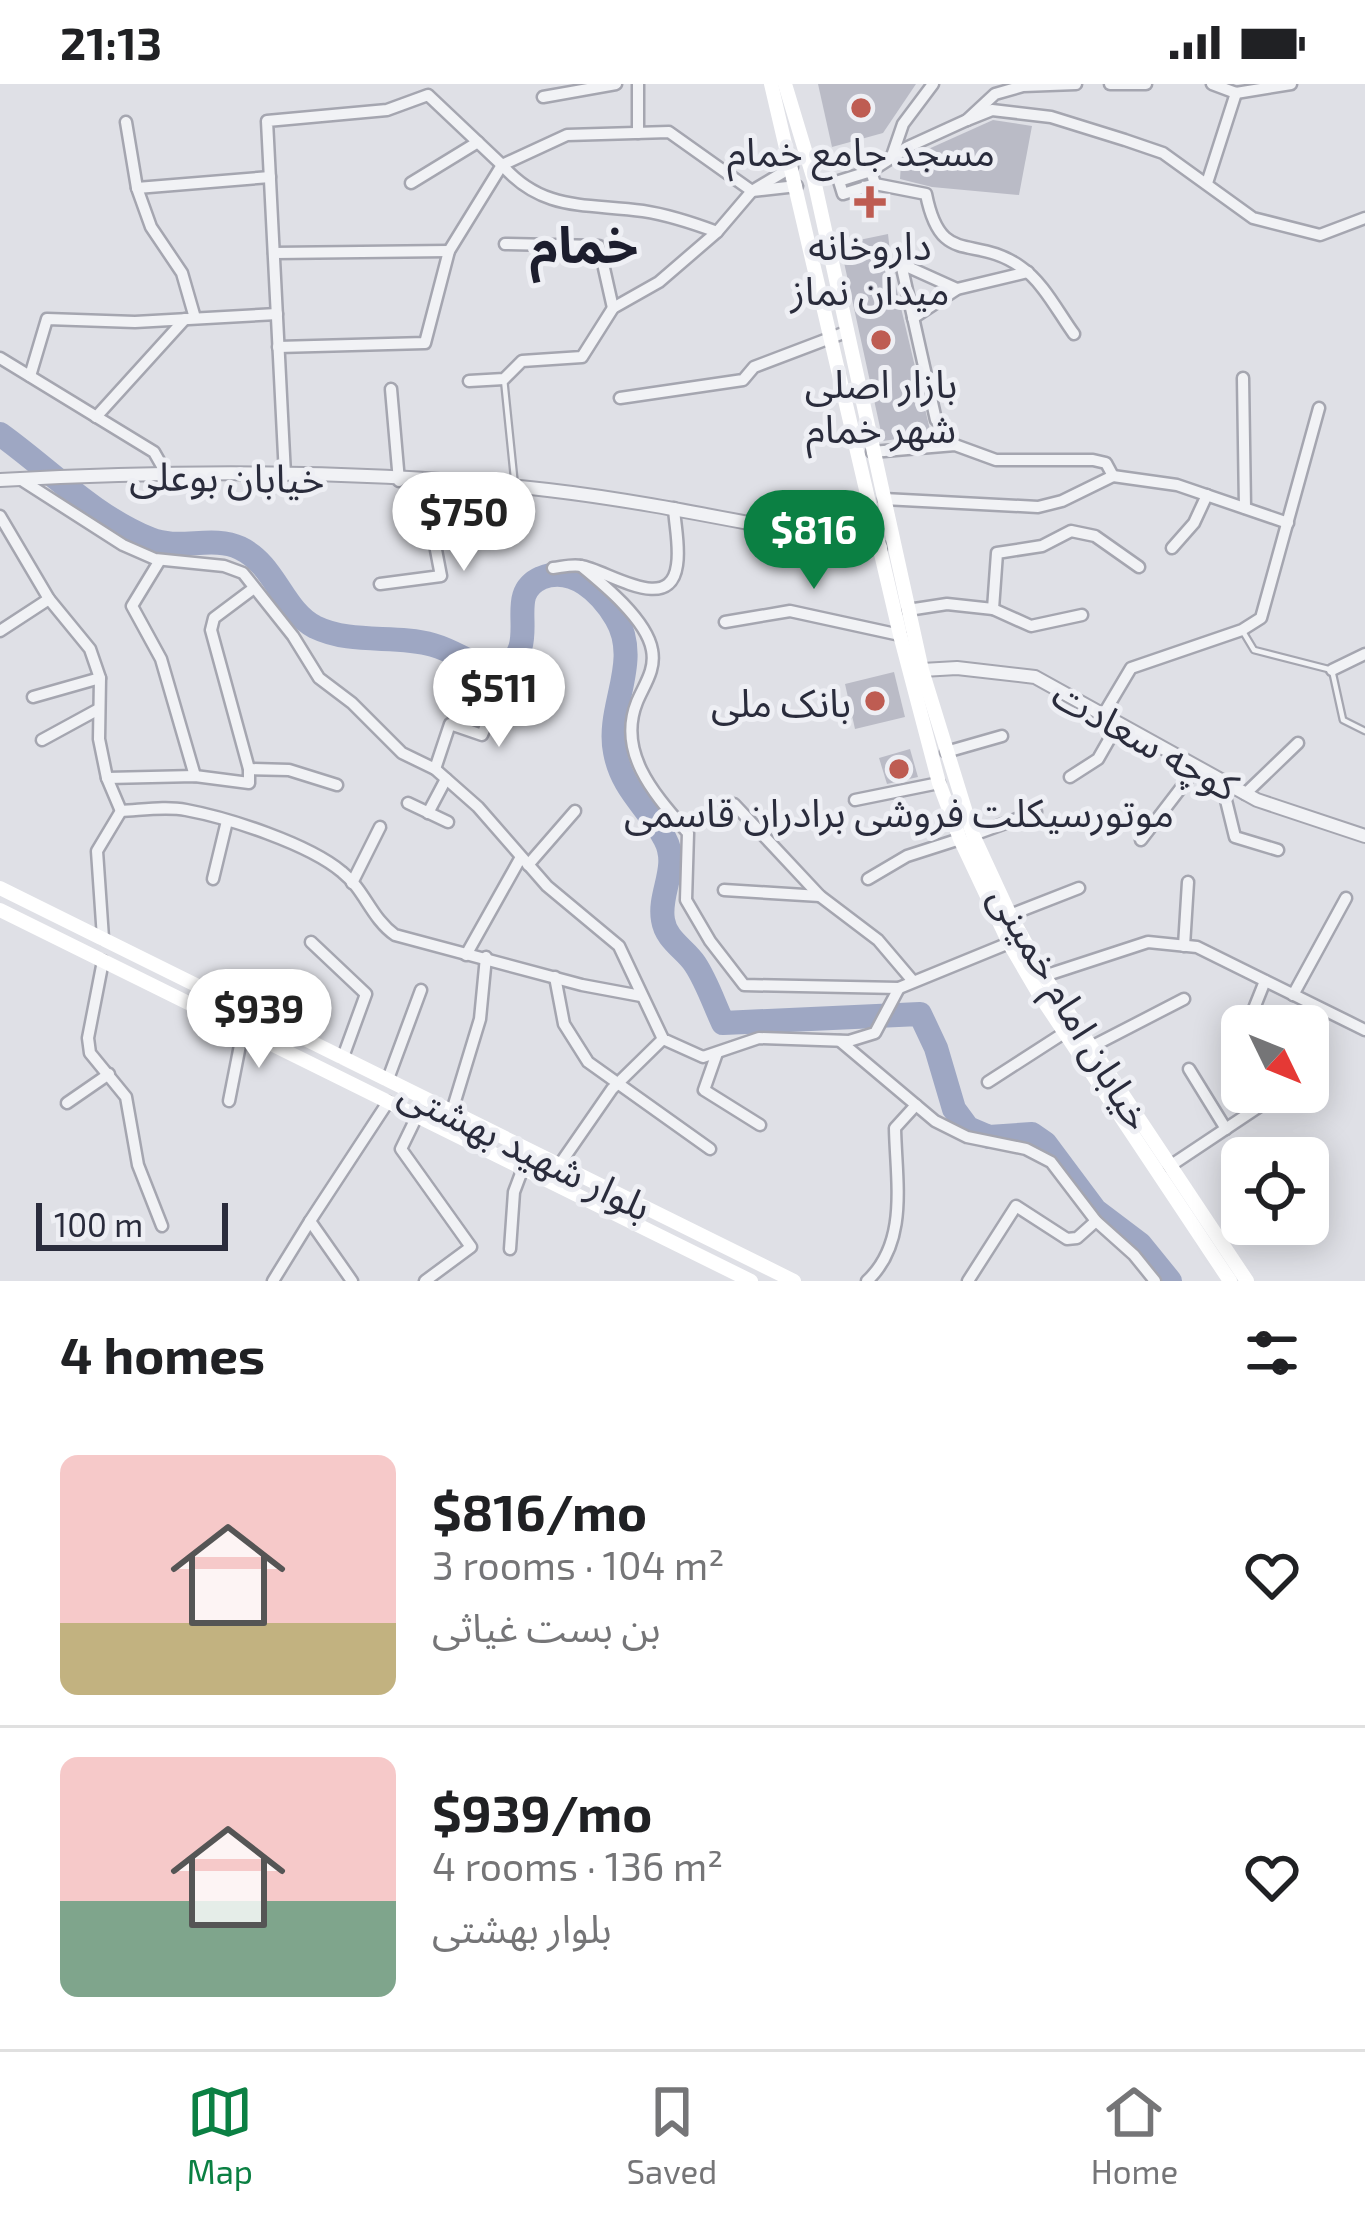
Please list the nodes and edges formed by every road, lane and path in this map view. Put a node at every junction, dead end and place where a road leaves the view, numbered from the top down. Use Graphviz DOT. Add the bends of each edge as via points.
graph roads {
  1 [pos="616,84"];
  2 [pos="638,84"];
  3 [pos="771,84"];
  4 [pos="785,84"];
  5 [pos="933,84"];
  6 [pos="1076,84"];
  7 [pos="1110,84"];
  8 [pos="1145,84"];
  9 [pos="1213,84"];
  10 [pos="1291,84"];
  11 [pos="425,89"];
  12 [pos="1236,93"];
  13 [pos="543,97"];
  14 [pos="967,120"];
  15 [pos="126,122"];
  16 [pos="638,133"];
  17 [pos="478,142"];
  18 [pos="892,156"];
  19 [pos="502,165"];
  20 [pos="792,167"];
  21 [pos="270,177"];
  22 [pos="873,177"];
  23 [pos="814,180"];
  24 [pos="411,183"];
  25 [pos="1207,183"];
  26 [pos="797,186"];
  27 [pos="137,188"];
  28 [pos="841,188"];
  29 [pos="752,191"];
  30 [pos="819,203"];
  31 [pos="802,208"];
  32 [pos="1365,218"];
  33 [pos="717,232"];
  34 [pos="505,244"];
  35 [pos="449,251"];
  36 [pos="274,253"];
  37 [pos="1028,272"];
  38 [pos="957,289"];
  39 [pos="613,308"];
  40 [pos="277,314"];
  41 [pos="913,318"];
  42 [pos="190,319"];
  43 [pos="839,334"];
  44 [pos="1074,334"];
  45 [pos="278,347"];
  46 [pos="0,358"];
  47 [pos="30,376"];
  48 [pos="1243,378"];
  49 [pos="504,379"];
  50 [pos="469,381"];
  51 [pos="391,389"];
  52 [pos="620,398"];
  53 [pos="1319,408"];
  54 [pos="96,417"];
  55 [pos="936,420"];
  56 [pos="872,452"];
  57 [pos="166,473"];
  58 [pos="285,475"];
  59 [pos="1113,476"];
  60 [pos="21,479"];
  61 [pos="0,480"];
  62 [pos="399,481"];
  63 [pos="423,482"];
  64 [pos="515,488"];
  65 [pos="1207,495"];
  66 [pos="884,499"];
  67 [pos="674,508"];
  68 [pos="1245,508"];
  69 [pos="0,516"];
  70 [pos="1288,523"];
  71 [pos="14,537"];
  72 [pos="0,543"];
  73 [pos="881,547"];
  74 [pos="1172,548"];
  75 [pos="160,560"];
  76 [pos="581,566"];
  77 [pos="1139,567"];
  78 [pos="553,568"];
  79 [pos="380,584"];
  80 [pos="254,588"];
  81 [pos="49,598"];
  82 [pos="993,609"];
  83 [pos="908,610"];
  84 [pos="1082,615"];
  85 [pos="725,622"];
  86 [pos="1242,630"];
  87 [pos="0,631"];
  88 [pos="900,635"];
  89 [pos="1365,654"];
  90 [pos="922,670"];
  91 [pos="1332,670"];
  92 [pos="100,678"];
  93 [pos="501,688"];
  94 [pos="33,697"];
  95 [pos="97,710"];
  96 [pos="1103,715"];
  97 [pos="1118,724"];
  98 [pos="1365,731"];
  99 [pos="1001,736"];
  100 [pos="42,740"];
  101 [pos="1298,743"];
  102 [pos="946,752"];
  103 [pos="1197,767"];
  104 [pos="249,769"];
  105 [pos="435,769"];
  106 [pos="196,776"];
  107 [pos="1070,777"];
  108 [pos="107,778"];
  109 [pos="446,778"];
  110 [pos="1221,780"];
  111 [pos="939,783"];
  112 [pos="337,785"];
  113 [pos="1245,794"];
  114 [pos="855,800"];
  115 [pos="408,803"];
  116 [pos="734,804"];
  117 [pos="121,811"];
  118 [pos="575,811"];
  119 [pos="1036,812"];
  120 [pos="428,813"];
  121 [pos="227,821"];
  122 [pos="448,822"];
  123 [pos="380,827"];
  124 [pos="1365,836"];
  125 [pos="966,837"];
  126 [pos="1141,840"];
  127 [pos="1278,850"];
  128 [pos="525,861"];
  129 [pos="213,879"];
  130 [pos="868,879"];
  131 [pos="1188,882"];
  132 [pos="352,883"];
  133 [pos="0,888"];
  134 [pos="1079,888"];
  135 [pos="724,890"];
  136 [pos="820,896"];
  137 [pos="1346,898"];
  138 [pos="0,910"];
  139 [pos="1010,915"];
  140 [pos="103,938"];
  141 [pos="311,942"];
  142 [pos="1009,943"];
  143 [pos="1184,946"];
  144 [pos="466,955"];
  145 [pos="486,957"];
  146 [pos="103,961"];
  147 [pos="1044,976"];
  148 [pos="555,977"];
  149 [pos="912,980"];
  150 [pos="1265,981"];
  151 [pos="899,988"];
  152 [pos="421,990"];
  153 [pos="1293,995"];
  154 [pos="641,996"];
  155 [pos="1184,999"];
  156 [pos="1255,1005"];
  157 [pos="243,1030"];
  158 [pos="1365,1030"];
  159 [pos="1064,1033"];
  160 [pos="663,1040"];
  161 [pos="840,1041"];
  162 [pos="1091,1047"];
  163 [pos="717,1053"];
  164 [pos="343,1057"];
  165 [pos="1190,1070"];
  166 [pos="109,1074"];
  167 [pos="388,1079"];
  168 [pos="988,1082"];
  169 [pos="616,1084"];
  170 [pos="229,1101"];
  171 [pos="67,1102"];
  172 [pos="388,1102"];
  173 [pos="916,1105"];
  174 [pos="452,1111"];
  175 [pos="1250,1113"];
  176 [pos="417,1116"];
  177 [pos="760,1125"];
  178 [pos="1226,1129"];
  179 [pos="710,1149"];
  180 [pos="560,1164"];
  181 [pos="1170,1166"];
  182 [pos="523,1168"];
  183 [pos="310,1221"];
  184 [pos="1096,1221"];
  185 [pos="162,1226"];
  186 [pos="714,1240"];
  187 [pos="510,1250"];
  188 [pos="705,1258"];
  189 [pos="972,1279"];
  190 [pos="272,1281"];
  191 [pos="352,1281"];
  192 [pos="425,1281"];
  193 [pos="751,1281"];
  194 [pos="794,1281"];
  195 [pos="867,1281"];
  196 [pos="1155,1281"];
  197 [pos="1230,1281"];
  198 [pos="1247,1281"];
  1 -- 13 [label="street"];
  2 -- 16 [label="street"];
  3 -- 20 [label="main road, خیابان امام خمینی"];
  4 -- 23 [label="main road, خیابان امام خمینی"];
  5 -- 18 [label="street" via="903,124"];
  6 -- 14 [label="street" via="994,94"];
  7 -- 8 [label="street"];
  9 -- 12 [label="street"];
  10 -- 12 [label="street"];
  11 -- 17 [label="street"];
  11 -- 21 [label="street" via="387,110 267,121"];
  12 -- 25 [label="street"];
  14 -- 18 [label="street"];
  14 -- 25 [label="street" via="992,110 1051,117 1163,153"];
  15 -- 27 [label="street"];
  16 -- 19 [label="street" via="567,135"];
  16 -- 29 [label="street" via="669,132"];
  17 -- 19 [label="street"];
  17 -- 24 [label="street"];
  18 -- 22 [label="street"];
  19 -- 33 [label="street" via="536,195 645,211"];
  19 -- 35 [label="street"];
  20 -- 26 [label="main road, خیابان امام خمینی"];
  20 -- 29 [label="street"];
  21 -- 27 [label="street"];
  21 -- 36 [label="street"];
  22 -- 28 [label="street"];
  22 -- 37 [label="street" via="926,194 932,226 945,239 1001,253"];
  23 -- 28 [label="street"];
  23 -- 30 [label="main road, خیابان امام خمینی"];
  25 -- 32 [label="street" via="1253,218 1320,235"];
  26 -- 29 [label="street"];
  26 -- 31 [label="main road, خیابان امام خمینی"];
  27 -- 42 [label="street" via="182,273"];
  28 -- 30 [label="street"];
  29 -- 33 [label="street"];
  30 -- 31 [label="main road"];
  30 -- 43 [label="main road, خیابان امام خمینی"];
  31 -- 43 [label="main road, خیابان امام خمینی"];
  33 -- 39 [label="street" via="659,282"];
  34 -- 39 [label="street" via="598,246"];
  35 -- 36 [label="street"];
  35 -- 45 [label="street" via="425,343"];
  36 -- 40 [label="street"];
  37 -- 38 [label="street"];
  37 -- 44 [label="street"];
  38 -- 41 [label="street"];
  38 -- 41 [label="street" via="904,266"];
  39 -- 49 [label="street" via="582,357 522,361"];
  40 -- 42 [label="street"];
  40 -- 45 [label="street"];
  41 -- 55 [label="street"];
  42 -- 47 [label="street" via="47,319"];
  42 -- 54 [label="street"];
  43 -- 52 [label="street" via="754,367 742,380"];
  43 -- 56 [label="main road, خیابان امام خمینی"];
  43 -- 73 [label="main road, خیابان امام خمینی"];
  45 -- 58 [label="street"];
  46 -- 47 [label="street"];
  47 -- 54 [label="street"];
  48 -- 68 [label="street"];
  49 -- 50 [label="street"];
  49 -- 64 [label="lane"];
  51 -- 62 [label="street"];
  53 -- 70 [label="street"];
  54 -- 57 [label="street" via="154,452"];
  56 -- 59 [label="street" via="955,445 996,460 1093,460"];
  56 -- 66 [label="main road, خیابان امام خمینی"];
  57 -- 58 [label="street, خیابان بوعلی"];
  57 -- 60 [label="street, خیابان بوعلی"];
  58 -- 62 [label="street, خیابان بوعلی"];
  59 -- 65 [label="street"];
  59 -- 66 [label="street" via="1038,507"];
  60 -- 61 [label="street, خیابان بوعلی"];
  60 -- 75 [label="street"];
  62 -- 63 [label="street, خیابان بوعلی"];
  63 -- 64 [label="street, خیابان بوعلی"];
  63 -- 79 [label="street" via="441,576"];
  64 -- 67 [label="street, خیابان بوعلی"];
  65 -- 68 [label="street"];
  65 -- 74 [label="street"];
  66 -- 83 [label="main road, خیابان امام خمینی"];
  67 -- 73 [label="street, خیابان بوعلی"];
  67 -- 76 [label="street" via="677,568 668,584 630,585"];
  68 -- 70 [label="street"];
  69 -- 71 [label="street"];
  70 -- 86 [label="street" via="1262,618"];
  71 -- 72 [label="street"];
  71 -- 81 [label="street"];
  73 -- 88 [label="main road, خیابان امام خمینی"];
  75 -- 80 [label="street" via="224,566"];
  75 -- 106 [label="street" via="132,606 161,659"];
  76 -- 78 [label="street"];
  76 -- 151 [label="street" via="643,626 652,650 631,736 644,780 688,833 686,900 710,941 744,986"];
  77 -- 82 [label="street" via="1095,536 1071,531 1042,546 997,553"];
  80 -- 104 [label="street" via="214,618 211,630"];
  80 -- 105 [label="street" via="319,678 402,753"];
  81 -- 87 [label="street"];
  81 -- 92 [label="street" via="90,649"];
  82 -- 83 [label="street"];
  82 -- 84 [label="street" via="1031,626"];
  83 -- 90 [label="main road, خیابان امام خمینی"];
  85 -- 88 [label="street" via="790,611"];
  86 -- 91 [label="lane" via="1254,650"];
  86 -- 96 [label="street" via="1131,668"];
  88 -- 111 [label="main road, خیابان امام خمینی"];
  89 -- 91 [label="street"];
  90 -- 96 [label="street, کوچه سعادت" via="1035,677"];
  90 -- 102 [label="main road, خیابان امام خمینی"];
  91 -- 98 [label="lane" via="1343,720"];
  92 -- 94 [label="street"];
  92 -- 95 [label="street"];
  93 -- 105 [label="street" via="482,735 450,724"];
  95 -- 100 [label="street"];
  95 -- 108 [label="street"];
  96 -- 97 [label="street, کوچه سعادت"];
  97 -- 103 [label="street, کوچه سعادت"];
  97 -- 107 [label="street" via="1097,759"];
  99 -- 102 [label="street"];
  101 -- 113 [label="street"];
  102 -- 125 [label="main road, خیابان امام خمینی"];
  103 -- 110 [label="street, کوچه سعادت"];
  103 -- 126 [label="street"];
  104 -- 106 [label="street" via="249,783"];
  104 -- 112 [label="street" via="289,770"];
  105 -- 109 [label="street"];
  106 -- 108 [label="street"];
  108 -- 117 [label="street"];
  109 -- 120 [label="street"];
  109 -- 128 [label="street"];
  110 -- 113 [label="street, کوچه سعادت"];
  110 -- 127 [label="street" via="1234,836"];
  111 -- 114 [label="street"];
  111 -- 125 [label="main road, خیابان امام خمینی"];
  113 -- 124 [label="street, کوچه سعادت"];
  115 -- 120 [label="street"];
  116 -- 136 [label="street"];
  117 -- 121 [label="street" via="183,809"];
  117 -- 140 [label="street" via="98,851"];
  118 -- 128 [label="street"];
  119 -- 125 [label="street"];
  120 -- 122 [label="street"];
  121 -- 129 [label="street"];
  121 -- 132 [label="street" via="306,851"];
  123 -- 132 [label="street"];
  125 -- 130 [label="street"];
  125 -- 139 [label="main road, خیابان امام خمینی"];
  125 -- 142 [label="main road, خیابان امام خمینی"];
  128 -- 144 [label="street"];
  128 -- 154 [label="street" via="619,946"];
  131 -- 143 [label="street"];
  132 -- 144 [label="street" via="377,923 395,935"];
  133 -- 140 [label="main road, بلوار شهید بهشتی"];
  134 -- 139 [label="street"];
  135 -- 136 [label="street"];
  136 -- 149 [label="street" via="878,940"];
  137 -- 153 [label="street"];
  138 -- 146 [label="main road"];
  139 -- 147 [label="main road, خیابان امام خمینی"];
  140 -- 164 [label="main road, بلوار شهید بهشتی"];
  141 -- 164 [label="street" via="366,994"];
  142 -- 149 [label="street"];
  142 -- 159 [label="main road, خیابان امام خمینی"];
  143 -- 147 [label="street" via="1148,942"];
  143 -- 150 [label="street"];
  144 -- 145 [label="street"];
  145 -- 148 [label="street"];
  145 -- 174 [label="street" via="480,1019"];
  146 -- 157 [label="main road"];
  146 -- 166 [label="street" via="88,1037"];
  147 -- 162 [label="main road, خیابان امام خمینی"];
  148 -- 154 [label="street"];
  148 -- 169 [label="street" via="574,1046"];
  149 -- 151 [label="street"];
  150 -- 153 [label="street"];
  150 -- 156 [label="street"];
  151 -- 161 [label="street" via="875,1033"];
  152 -- 167 [label="street"];
  153 -- 158 [label="street"];
  154 -- 160 [label="street"];
  155 -- 162 [label="street"];
  157 -- 170 [label="street"];
  157 -- 172 [label="main road"];
  159 -- 168 [label="street"];
  159 -- 197 [label="main road, خیابان امام خمینی"];
  160 -- 163 [label="street" via="704,1057"];
  160 -- 169 [label="street"];
  161 -- 163 [label="street" via="760,1038"];
  161 -- 173 [label="street"];
  162 -- 181 [label="main road, خیابان امام خمینی"];
  163 -- 177 [label="street" via="704,1090"];
  164 -- 167 [label="main road, بلوار شهید بهشتی"];
  165 -- 178 [label="street"];
  166 -- 171 [label="street"];
  166 -- 185 [label="street" via="126,1097 138,1165"];
  167 -- 174 [label="main road, بلوار شهید بهشتی"];
  169 -- 179 [label="street"];
  169 -- 180 [label="street"];
  172 -- 176 [label="main road"];
  172 -- 183 [label="street"];
  173 -- 184 [label="street" via="967,1137 1051,1162"];
  173 -- 195 [label="street" via="895,1128 893,1247"];
  174 -- 180 [label="main road, بلوار شهید بهشتی"];
  175 -- 178 [label="street"];
  176 -- 182 [label="main road"];
  176 -- 192 [label="street" via="401,1149 471,1247"];
  178 -- 181 [label="street"];
  180 -- 186 [label="main road, بلوار شهید بهشتی"];
  181 -- 198 [label="main road, خیابان امام خمینی"];
  182 -- 187 [label="street"];
  182 -- 188 [label="main road"];
  183 -- 190 [label="street"];
  183 -- 191 [label="street"];
  184 -- 189 [label="street" via="1067,1239 1016,1206"];
  184 -- 196 [label="street"];
  186 -- 188 [label="main road"];
  186 -- 194 [label="main road, بلوار شهید بهشتی"];
  188 -- 193 [label="main road"];
}
